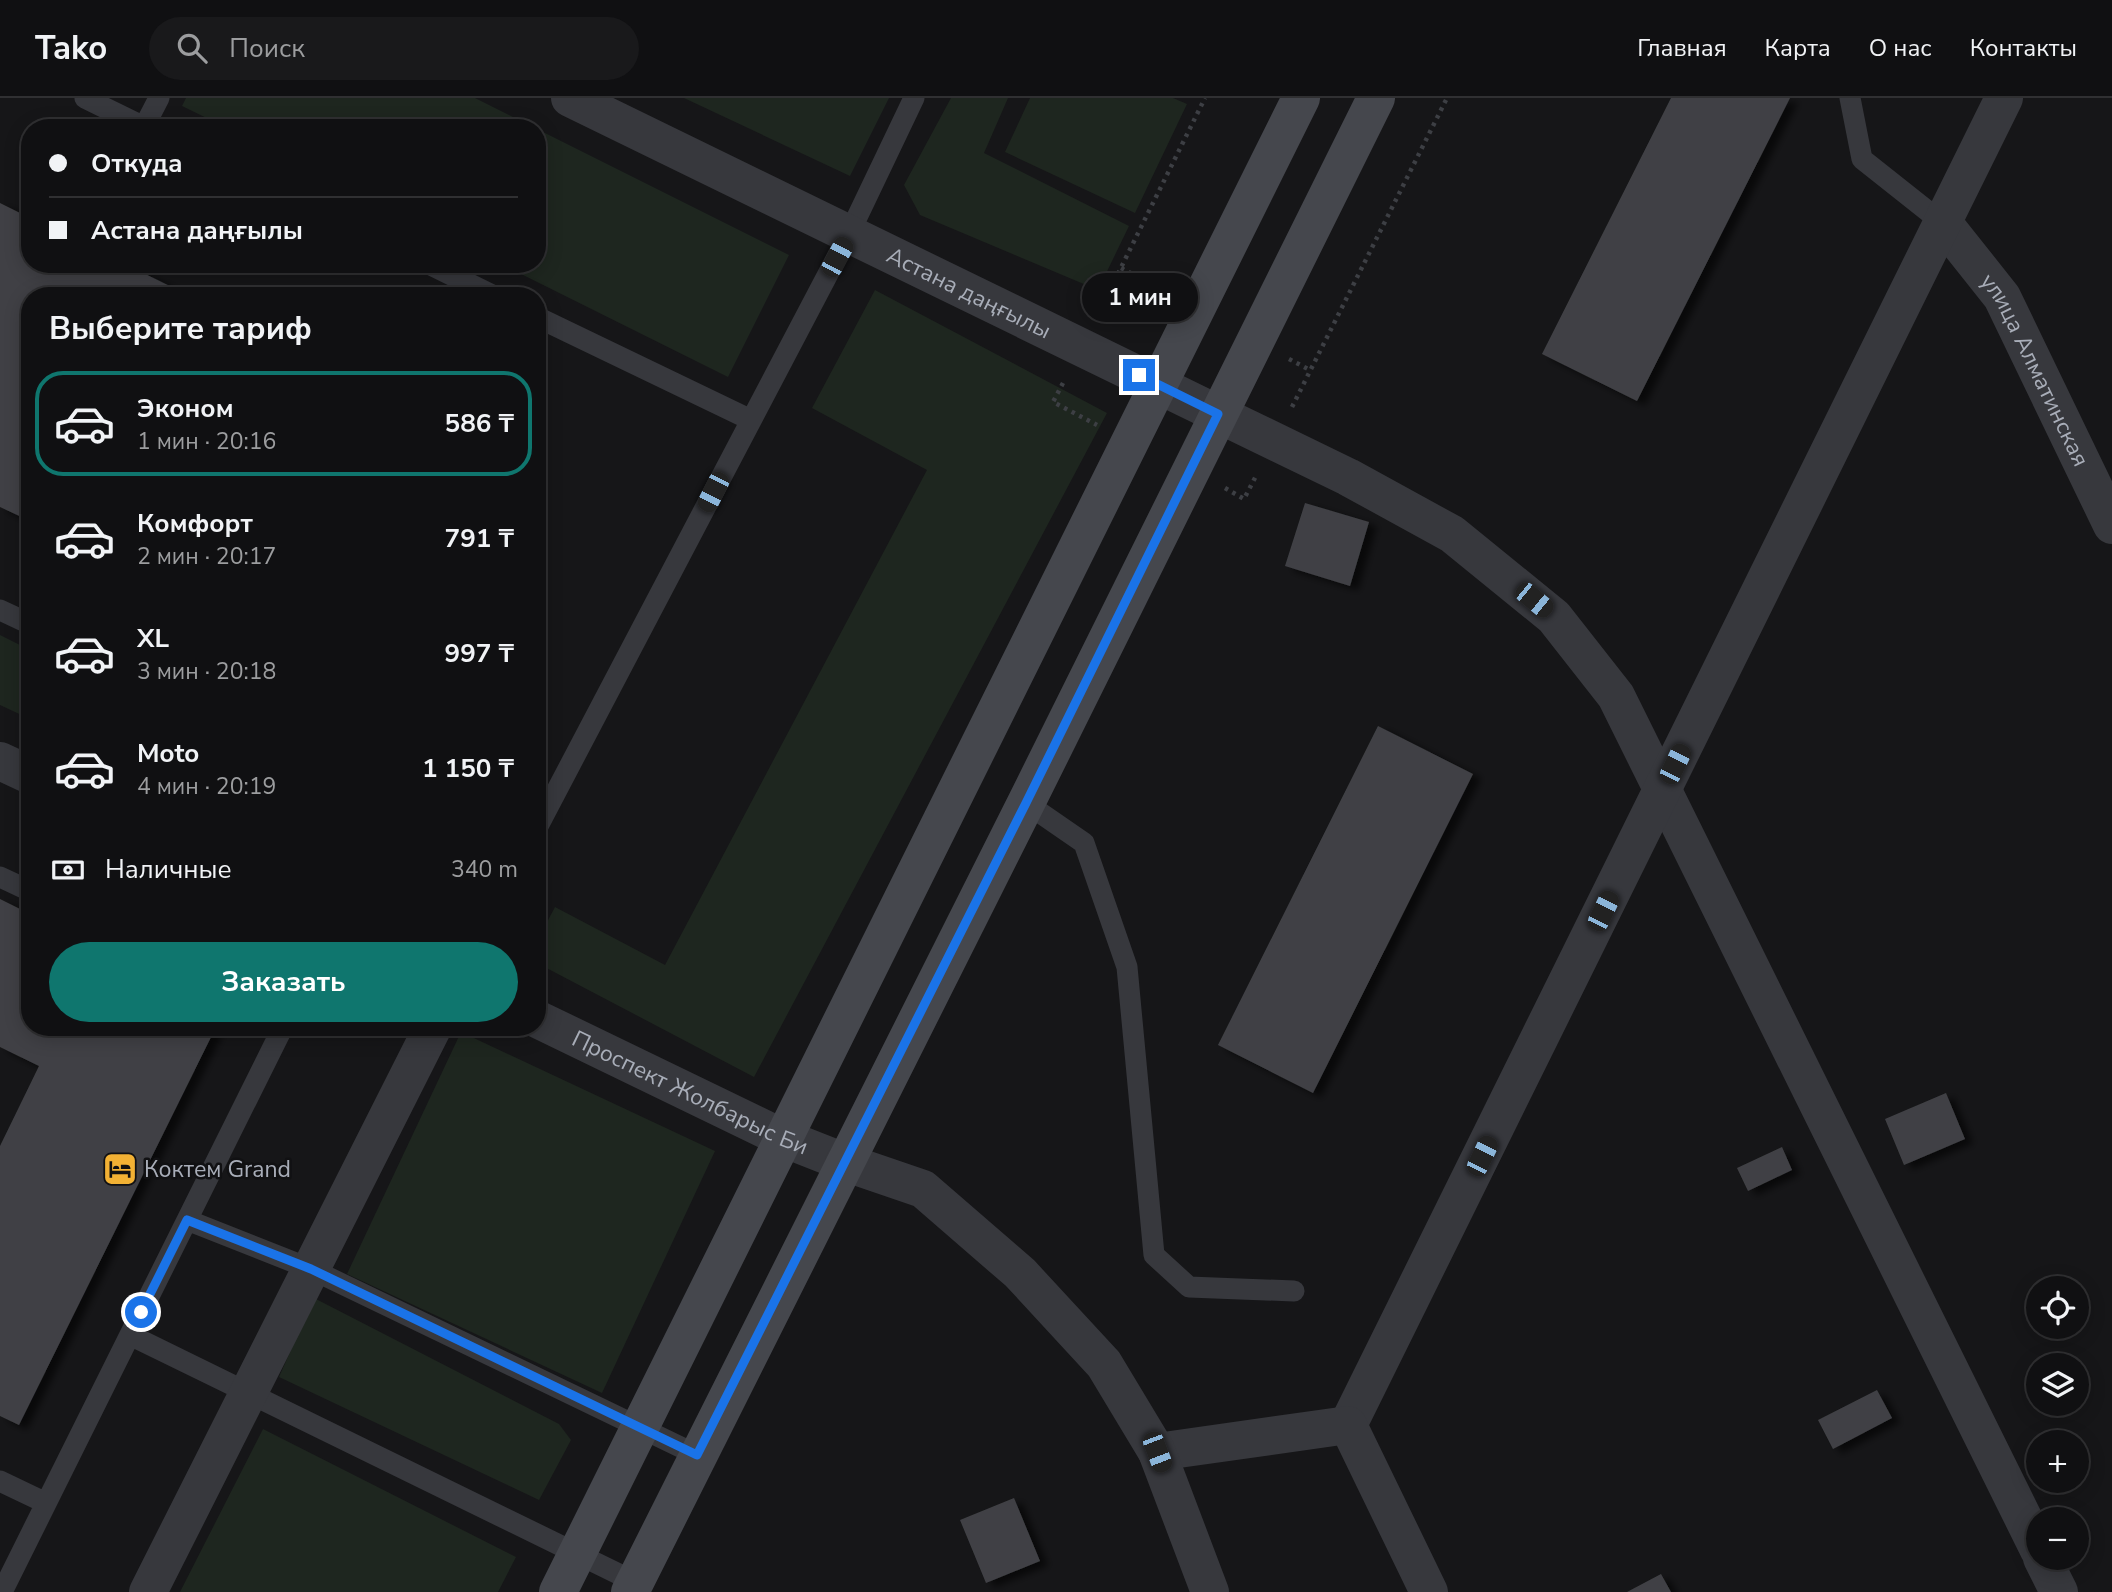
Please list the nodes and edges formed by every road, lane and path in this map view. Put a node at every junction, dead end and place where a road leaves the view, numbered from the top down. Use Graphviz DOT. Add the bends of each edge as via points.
graph roads {
  1 [pos="85,98"];
  2 [pos="159,98"];
  3 [pos="570,98"];
  4 [pos="914,98"];
  5 [pos="1205,98"];
  6 [pos="1301,98"];
  7 [pos="1376,98"];
  8 [pos="1447,98"];
  9 [pos="1850,98"];
  10 [pos="2004,98"];
  11 [pos="128,119"];
  12 [pos="149,119"];
  13 [pos="1944,224"];
  14 [pos="849,234"];
  15 [pos="1121,268"];
  16 [pos="447,273"];
  17 [pos="476,287"];
  18 [pos="1196,307"];
  19 [pos="546,321"];
  20 [pos="1082,347"];
  21 [pos="1157,385"];
  22 [pos="1218,414"];
  23 [pos="751,420"];
  24 [pos="1129,441"];
  25 [pos="1275,442"];
  26 [pos="1191,469"];
  27 [pos="2112,525"];
  28 [pos="0,610"];
  29 [pos="21,620"];
  30 [pos="0,761"];
  31 [pos="21,771"];
  32 [pos="1663,789"];
  33 [pos="1026,803"];
  34 [pos="546,811"];
  35 [pos="0,877"];
  36 [pos="21,887"];
  37 [pos="546,1024"];
  38 [pos="279,1036"];
  39 [pos="428,1036"];
  40 [pos="783,1138"];
  41 [pos="844,1162"];
  42 [pos="187,1220"];
  43 [pos="311,1269"];
  44 [pos="1294,1291"];
  45 [pos="130,1335"];
  46 [pos="249,1392"];
  47 [pos="1348,1425"];
  48 [pos="639,1429"];
  49 [pos="1157,1452"];
  50 [pos="697,1455"];
  51 [pos="0,1480"];
  52 [pos="46,1503"];
  53 [pos="2026,1524"];
  54 [pos="577,1555"];
  55 [pos="2048,1570"];
  56 [pos="632,1587"];
  57 [pos="2,1592"];
  58 [pos="148,1592"];
  59 [pos="558,1592"];
  60 [pos="1210,1592"];
  61 [pos="1429,1592"];
  62 [pos="2059,1592"];
  1 -- 11 [label="lane"];
  2 -- 12 [label="lane"];
  3 -- 14 [label="street, Астана даңғылы"];
  4 -- 14 [label="lane"];
  5 -- 15 [label="path"];
  6 -- 18 [label="main road"];
  7 -- 22 [label="main road"];
  8 -- 25 [label="path"];
  9 -- 13 [label="lane" via="1862,159"];
  10 -- 13 [label="street"];
  13 -- 27 [label="street, улица Алматинская" via="2002,297"];
  13 -- 32 [label="street"];
  14 -- 20 [label="street, Астана даңғылы"];
  14 -- 23 [label="lane"];
  15 -- 18 [label="path"];
  15 -- 20 [label="path"];
  16 -- 17 [label="lane"];
  18 -- 21 [label="main road"];
  19 -- 23 [label="lane"];
  20 -- 21 [label="street, Астана даңғылы"];
  20 -- 24 [label="path" via="1053,402"];
  21 -- 22 [label="street, Астана даңғылы"];
  21 -- 24 [label="main road"];
  22 -- 25 [label="street, Астана даңғылы"];
  22 -- 26 [label="main road"];
  23 -- 34 [label="lane"];
  24 -- 40 [label="main road"];
  25 -- 26 [label="path" via="1244,499"];
  25 -- 32 [label="street, Астана даңғылы" via="1452,534 1554,617 1616,695"];
  26 -- 33 [label="main road"];
  28 -- 29 [label="lane"];
  30 -- 31 [label="street"];
  32 -- 47 [label="street"];
  32 -- 53 [label="street, Астана даңғылы"];
  33 -- 41 [label="main road"];
  33 -- 44 [label="lane" via="1084,843 1127,968 1154,1255 1189,1287"];
  35 -- 36 [label="lane"];
  37 -- 40 [label="street, Проспект Жолбарыс Би"];
  38 -- 42 [label="lane"];
  39 -- 43 [label="street"];
  40 -- 41 [label="street, Проспект Жолбарыс Би"];
  40 -- 48 [label="main road"];
  41 -- 49 [label="street, Проспект Жолбарыс Би" via="923,1189 1020,1273 1104,1364"];
  41 -- 50 [label="main road"];
  42 -- 43 [label="lane"];
  42 -- 45 [label="lane"];
  43 -- 46 [label="street"];
  43 -- 48 [label="lane"];
  45 -- 46 [label="lane"];
  45 -- 52 [label="lane"];
  46 -- 54 [label="lane"];
  46 -- 58 [label="street"];
  47 -- 49 [label="street"];
  47 -- 61 [label="street"];
  48 -- 50 [label="lane"];
  48 -- 54 [label="main road"];
  49 -- 60 [label="street, Проспект Жолбарыс Би"];
  50 -- 56 [label="main road"];
  51 -- 52 [label="lane"];
  52 -- 57 [label="lane"];
  54 -- 56 [label="lane"];
  54 -- 59 [label="main road"];
  55 -- 62 [label="street"];
}
